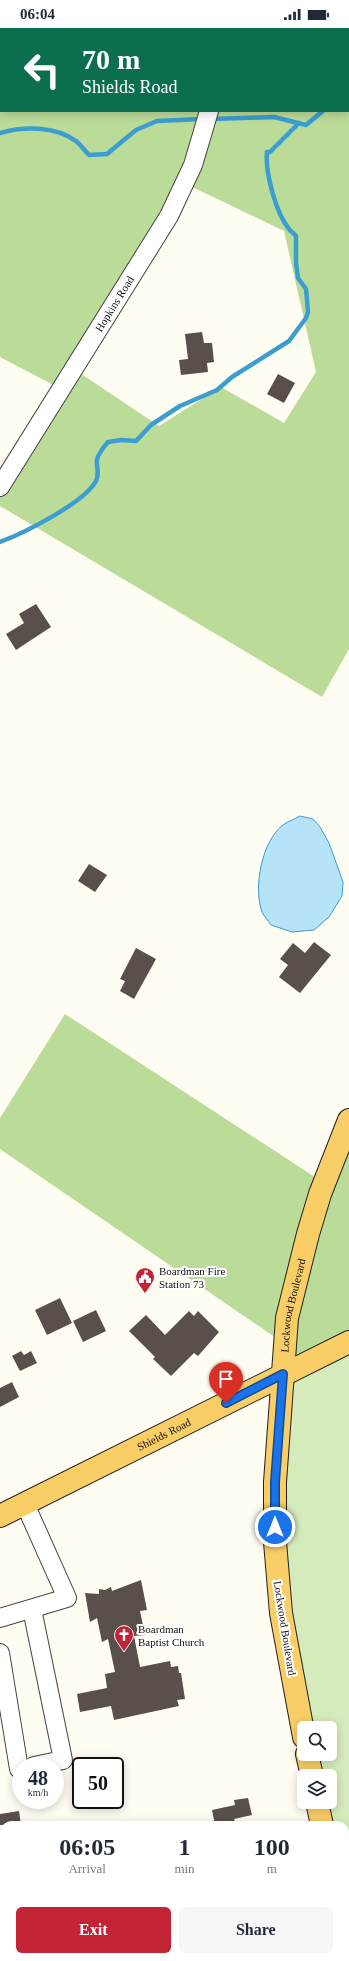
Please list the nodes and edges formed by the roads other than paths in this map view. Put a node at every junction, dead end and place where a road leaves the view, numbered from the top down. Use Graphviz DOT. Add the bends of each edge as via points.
graph roads {
  1 [pos="209,112"];
  2 [pos="0,487"];
  3 [pos="349,1120"];
  4 [pos="349,1342"];
  5 [pos="283,1374"];
  6 [pos="25,1504"];
  7 [pos="0,1516"];
  8 [pos="32,1608"];
  9 [pos="0,1618"];
  10 [pos="0,1653"];
  11 [pos="301,1721"];
  12 [pos="17,1757"];
  13 [pos="62,1757"];
  14 [pos="319,1809"];
  15 [pos="321,1821"];
  1 -- 2 [label="street, Hopkins Road" via="200,145 185,183 151,246"];
  3 -- 5 [label="main road, Lockwood Boulevard" via="320,1194 298,1271 287,1318"];
  4 -- 5 [label="main road, Shields Road"];
  5 -- 6 [label="main road, Shields Road"];
  5 -- 11 [label="main road, Lockwood Boulevard" via="275,1482 275,1542 280,1612"];
  6 -- 7 [label="main road, Shields Road"];
  6 -- 8 [label="street" via="67,1598"];
  8 -- 9 [label="street"];
  8 -- 13 [label="street"];
  10 -- 12 [label="street"];
  14 -- 15 [label="main road"];
}
